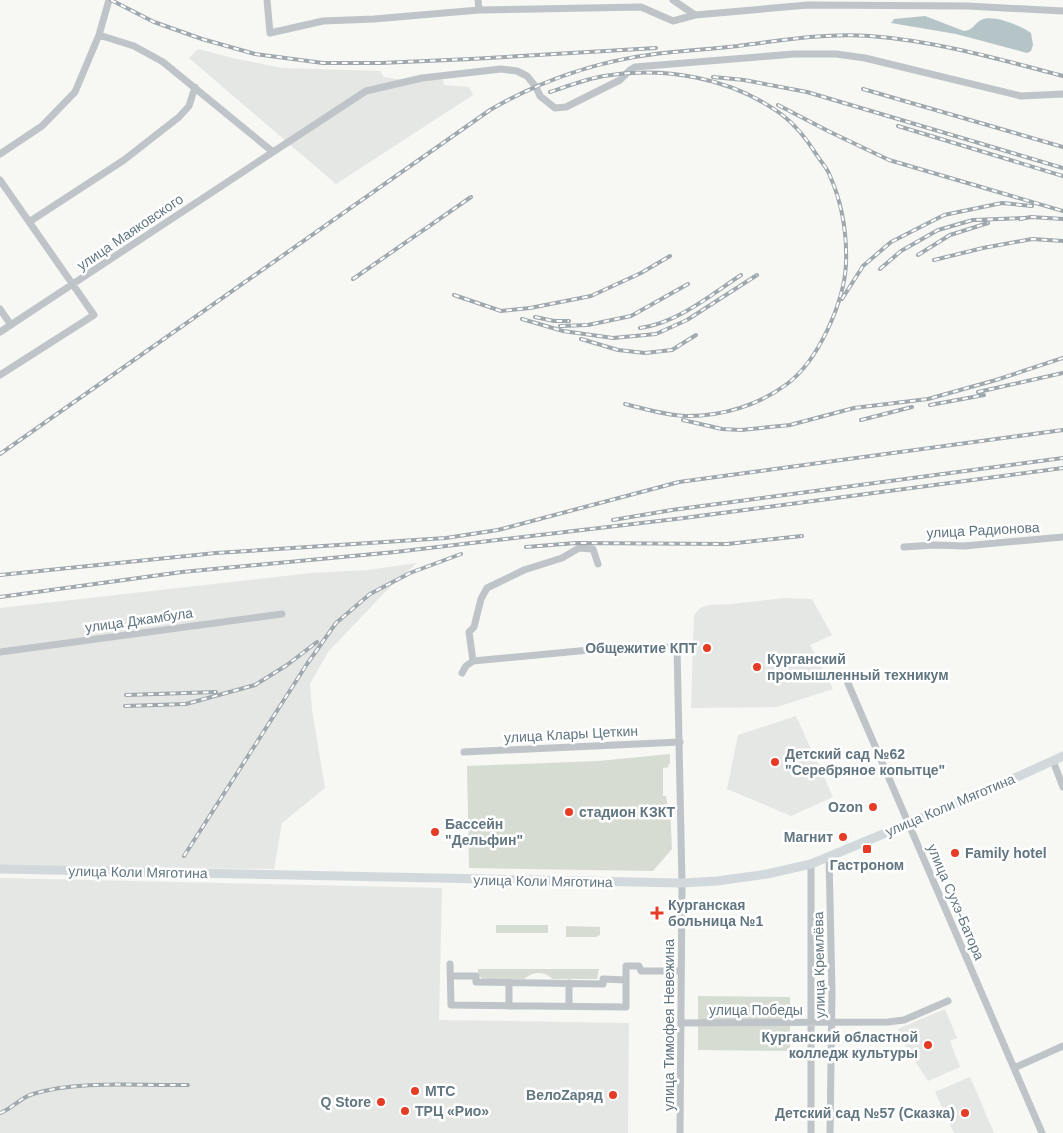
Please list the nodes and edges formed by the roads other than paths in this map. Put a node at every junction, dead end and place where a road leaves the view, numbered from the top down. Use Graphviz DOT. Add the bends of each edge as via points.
graph roads {
  1 [pos="108,0"];
  2 [pos="267,0"];
  3 [pos="478,0"];
  4 [pos="673,0"];
  5 [pos="808,2"];
  6 [pos="479,10"];
  7 [pos="1063,11"];
  8 [pos="695,15"];
  9 [pos="99,35"];
  10 [pos="195,87"];
  11 [pos="1063,94"];
  12 [pos="273,152"];
  13 [pos="0,154"];
  14 [pos="0,180"];
  15 [pos="29,222"];
  16 [pos="73,284"];
  17 [pos="0,309"];
  18 [pos="11,325"];
  19 [pos="0,332"];
  20 [pos="0,375"];
  21 [pos="1063,537"];
  22 [pos="904,546"];
  23 [pos="598,564"];
  24 [pos="282,614"];
  25 [pos="0,652"];
  26 [pos="473,661"];
  27 [pos="462,673"];
  28 [pos="847,681"];
  29 [pos="680,742"];
  30 [pos="464,752"];
  31 [pos="1063,756"];
  32 [pos="1053,761"];
  33 [pos="1063,787"];
  34 [pos="908,823"];
  35 [pos="829,857"];
  36 [pos="811,864"];
  37 [pos="0,870"];
  38 [pos="682,882"];
  39 [pos="450,964"];
  40 [pos="681,971"];
  41 [pos="452,976"];
  42 [pos="626,980"];
  43 [pos="509,982"];
  44 [pos="570,983"];
  45 [pos="948,1001"];
  46 [pos="509,1006"];
  47 [pos="569,1006"];
  48 [pos="681,1023"];
  49 [pos="810,1023"];
  50 [pos="832,1023"];
  51 [pos="1063,1046"];
  52 [pos="1014,1068"];
  53 [pos="680,1133"];
  54 [pos="811,1133"];
  55 [pos="830,1133"];
  56 [pos="1042,1133"];
  1 -- 9 [label="street"];
  2 -- 6 [label="street" via="270,33 323,21"];
  3 -- 6 [label="street"];
  4 -- 8 [label="street"];
  5 -- 7 [label="street"];
  5 -- 8 [label="street"];
  6 -- 8 [label="street" via="640,7 673,21"];
  9 -- 10 [label="street" via="134,46 163,62"];
  9 -- 13 [label="street" via="75,92 42,126"];
  10 -- 12 [label="street"];
  10 -- 15 [label="street" via="189,106 179,117 124,160"];
  11 -- 12 [label="street, улица Маяковского" via="1021,96 865,58 794,54 635,68 620,80 566,107 555,108 540,96 527,76 501,69 422,78 366,91"];
  12 -- 16 [label="street, улица Маяковского"];
  14 -- 15 [label="street"];
  15 -- 16 [label="street"];
  16 -- 18 [label="street, улица Маяковского"];
  16 -- 20 [label="street" via="94,315"];
  17 -- 18 [label="street"];
  18 -- 19 [label="street, улица Маяковского"];
  21 -- 22 [label="street, улица Радионова" via="964,546"];
  23 -- 26 [label="street" via="593,549 579,548 487,588 470,632"];
  24 -- 25 [label="street, улица Джамбула"];
  26 -- 27 [label="street"];
  26 -- 29 [label="street, улица Тимофея Невежина" via="600,649 677,647"];
  28 -- 34 [label="street, улица Сухэ-Батора"];
  29 -- 30 [label="street, улица Клары Цеткин"];
  29 -- 38 [label="street, улица Тимофея Невежина"];
  31 -- 32 [label="main road, улица Коли Мяготина"];
  32 -- 33 [label="street"];
  32 -- 34 [label="main road, улица Коли Мяготина"];
  34 -- 35 [label="main road, улица Коли Мяготина"];
  34 -- 52 [label="street, улица Сухэ-Батора"];
  35 -- 36 [label="main road, улица Коли Мяготина"];
  35 -- 50 [label="street, улица Кремлёва"];
  36 -- 38 [label="main road, улица Коли Мяготина" via="717,881"];
  36 -- 49 [label="street, улица Кремлёва"];
  37 -- 38 [label="main road, улица Коли Мяготина"];
  38 -- 40 [label="street, улица Тимофея Невежина"];
  39 -- 41 [label="street"];
  40 -- 42 [label="street" via="642,971 639,966 626,966"];
  40 -- 48 [label="street, улица Тимофея Невежина"];
  41 -- 43 [label="street" via="476,976 476,982"];
  41 -- 46 [label="street" via="451,1005"];
  42 -- 44 [label="street" via="603,979 603,984"];
  42 -- 47 [label="street" via="626,1007"];
  43 -- 44 [label="street"];
  43 -- 46 [label="street"];
  44 -- 47 [label="street"];
  45 -- 50 [label="street, улица Победы" via="904,1020"];
  46 -- 47 [label="street"];
  48 -- 49 [label="street, улица Победы"];
  48 -- 53 [label="street, улица Тимофея Невежина"];
  49 -- 50 [label="street, улица Победы"];
  49 -- 54 [label="street, улица Кремлёва"];
  50 -- 55 [label="street, улица Кремлёва"];
  51 -- 52 [label="street"];
  52 -- 56 [label="street, улица Сухэ-Батора"];
}
